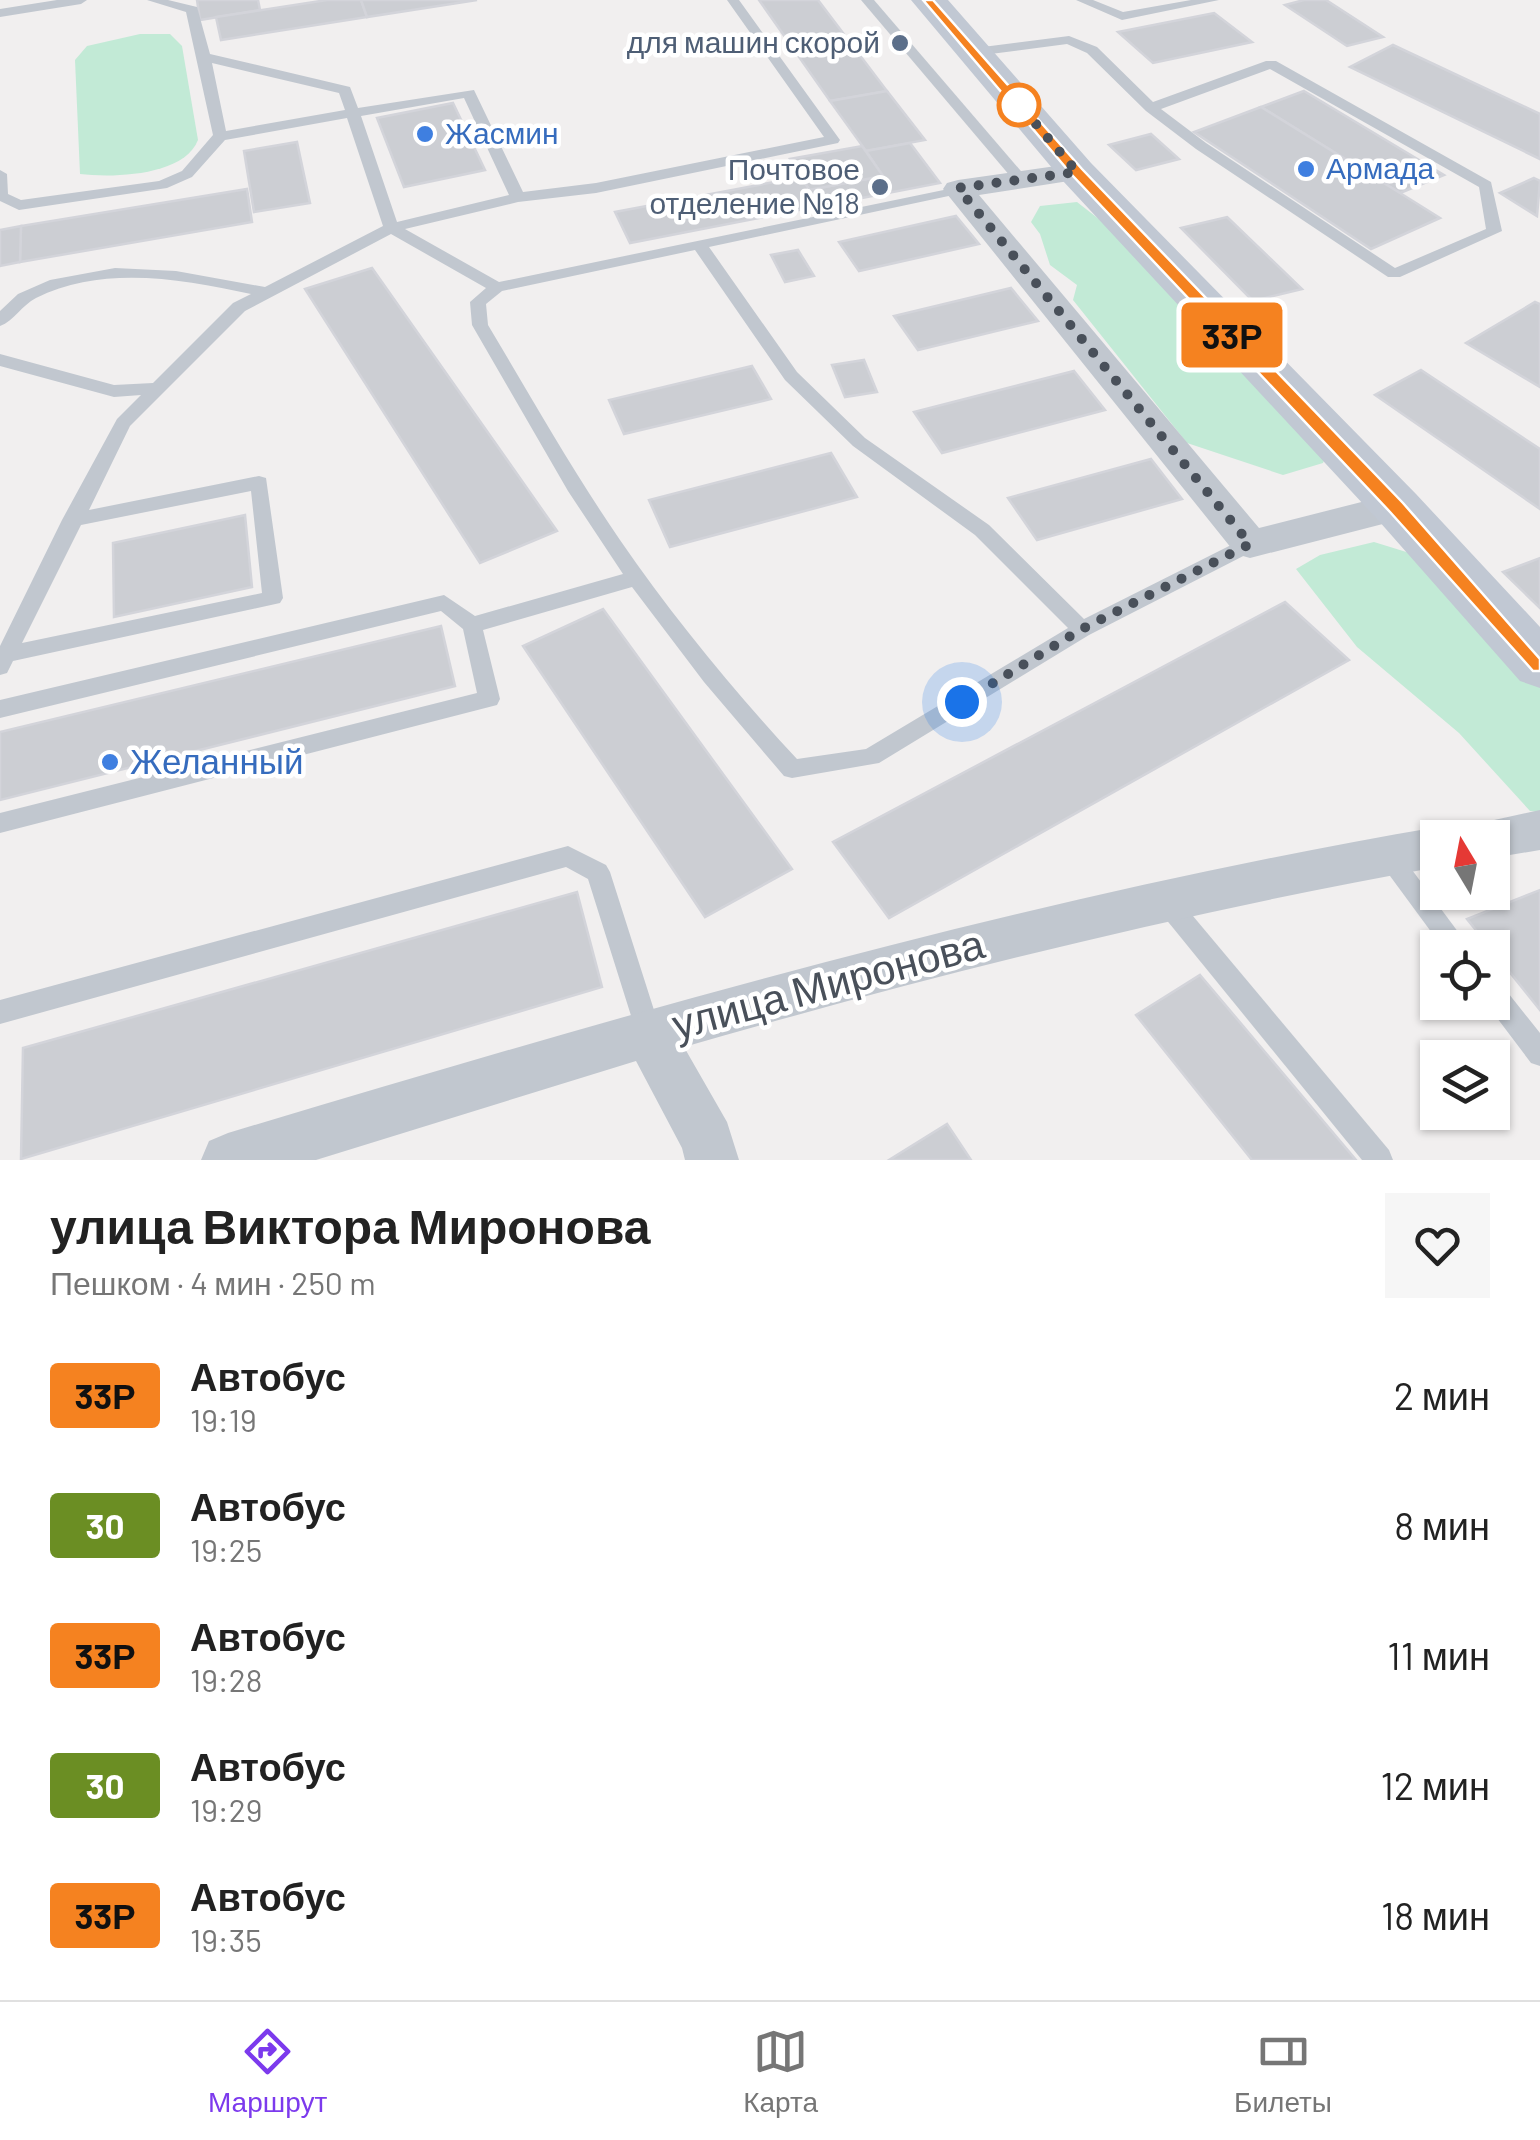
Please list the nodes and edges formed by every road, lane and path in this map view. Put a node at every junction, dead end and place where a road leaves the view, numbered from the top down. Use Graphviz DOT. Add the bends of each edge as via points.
graph roads {
  1 [pos="81,0"];
  2 [pos="153,0"];
  3 [pos="733,0"];
  4 [pos="867,0"];
  5 [pos="929,0"];
  6 [pos="1082,0"];
  7 [pos="1213,0"];
  8 [pos="0,13"];
  9 [pos="975,52"];
  10 [pos="204,57"];
  11 [pos="1151,108"];
  12 [pos="356,115"];
  13 [pos="220,136"];
  14 [pos="1077,172"];
  15 [pos="0,174"];
  16 [pos="1021,180"];
  17 [pos="958,188"];
  18 [pos="518,196"];
  19 [pos="391,228"];
  20 [pos="699,244"];
  21 [pos="497,287"];
  22 [pos="266,292"];
  23 [pos="0,321"];
  24 [pos="0,360"];
  25 [pos="157,388"];
  26 [pos="1397,507"];
  27 [pos="72,520"];
  28 [pos="1250,544"];
  29 [pos="636,578"];
  30 [pos="472,624"];
  31 [pos="1082,629"];
  32 [pos="4,660"];
  33 [pos="1540,665"];
  34 [pos="0,709"];
  35 [pos="0,824"];
  36 [pos="1540,830"];
  37 [pos="1510,835"];
  38 [pos="1420,849"];
  39 [pos="1387,854"];
  40 [pos="1162,896"];
  41 [pos="1444,930"];
  42 [pos="0,1012"];
  43 [pos="1510,1015"];
  44 [pos="648,1032"];
  45 [pos="1540,1054"];
  46 [pos="228,1160"];
  47 [pos="712,1160"];
  48 [pos="1378,1160"];
  1 -- 8 [label="lane"];
  2 -- 10 [label="lane" via="192,10"];
  3 -- 18 [label="lane" via="834,140 596,188"];
  4 -- 16 [label="lane"];
  5 -- 9 [label="street"];
  6 -- 7 [label="lane" via="1122,16"];
  9 -- 11 [label="lane" via="1069,40 1092,50"];
  9 -- 14 [label="street"];
  10 -- 12 [label="lane" via="345,90"];
  10 -- 13 [label="lane"];
  11 -- 11 [label="lane" via="1270,64 1486,185 1494,231 1394,274"];
  12 -- 13 [label="lane"];
  12 -- 18 [label="lane" via="470,93"];
  12 -- 19 [label="lane"];
  13 -- 15 [label="lane" via="187,174 162,185 19,206 1,196"];
  14 -- 16 [label="street"];
  14 -- 26 [label="street"];
  16 -- 17 [label="street"];
  17 -- 20 [label="lane"];
  17 -- 28 [label="street"];
  18 -- 19 [label="lane"];
  19 -- 21 [label="lane"];
  19 -- 22 [label="lane"];
  20 -- 21 [label="lane"];
  20 -- 31 [label="lane" via="790,376 860,442 982,530"];
  21 -- 29 [label="lane" via="478,302 480,325"];
  22 -- 23 [label="lane" via="202,278 94,273 26,296"];
  22 -- 25 [label="lane" via="238,308"];
  24 -- 25 [label="lane" via="114,391"];
  25 -- 27 [label="lane" via="124,423"];
  26 -- 28 [label="street"];
  26 -- 33 [label="street"];
  27 -- 32 [label="lane"];
  27 -- 32 [label="lane" via="259,483 273,598"];
  28 -- 31 [label="lane"];
  29 -- 30 [label="lane"];
  29 -- 31 [label="lane" via="792,769 871,756"];
  30 -- 34 [label="lane" via="444,603"];
  30 -- 35 [label="lane" via="489,699"];
  36 -- 37 [label="street"];
  38 -- 39 [label="street, улица Миронова"];
  39 -- 40 [label="street, улица Миронова"];
  39 -- 41 [label="lane"];
  40 -- 44 [label="street, улица Миронова"];
  40 -- 48 [label="lane"];
  42 -- 44 [label="lane" via="568,856 598,872"];
  43 -- 45 [label="lane"];
  44 -- 46 [label="street, улица Миронова"];
  44 -- 47 [label="street"];
}
